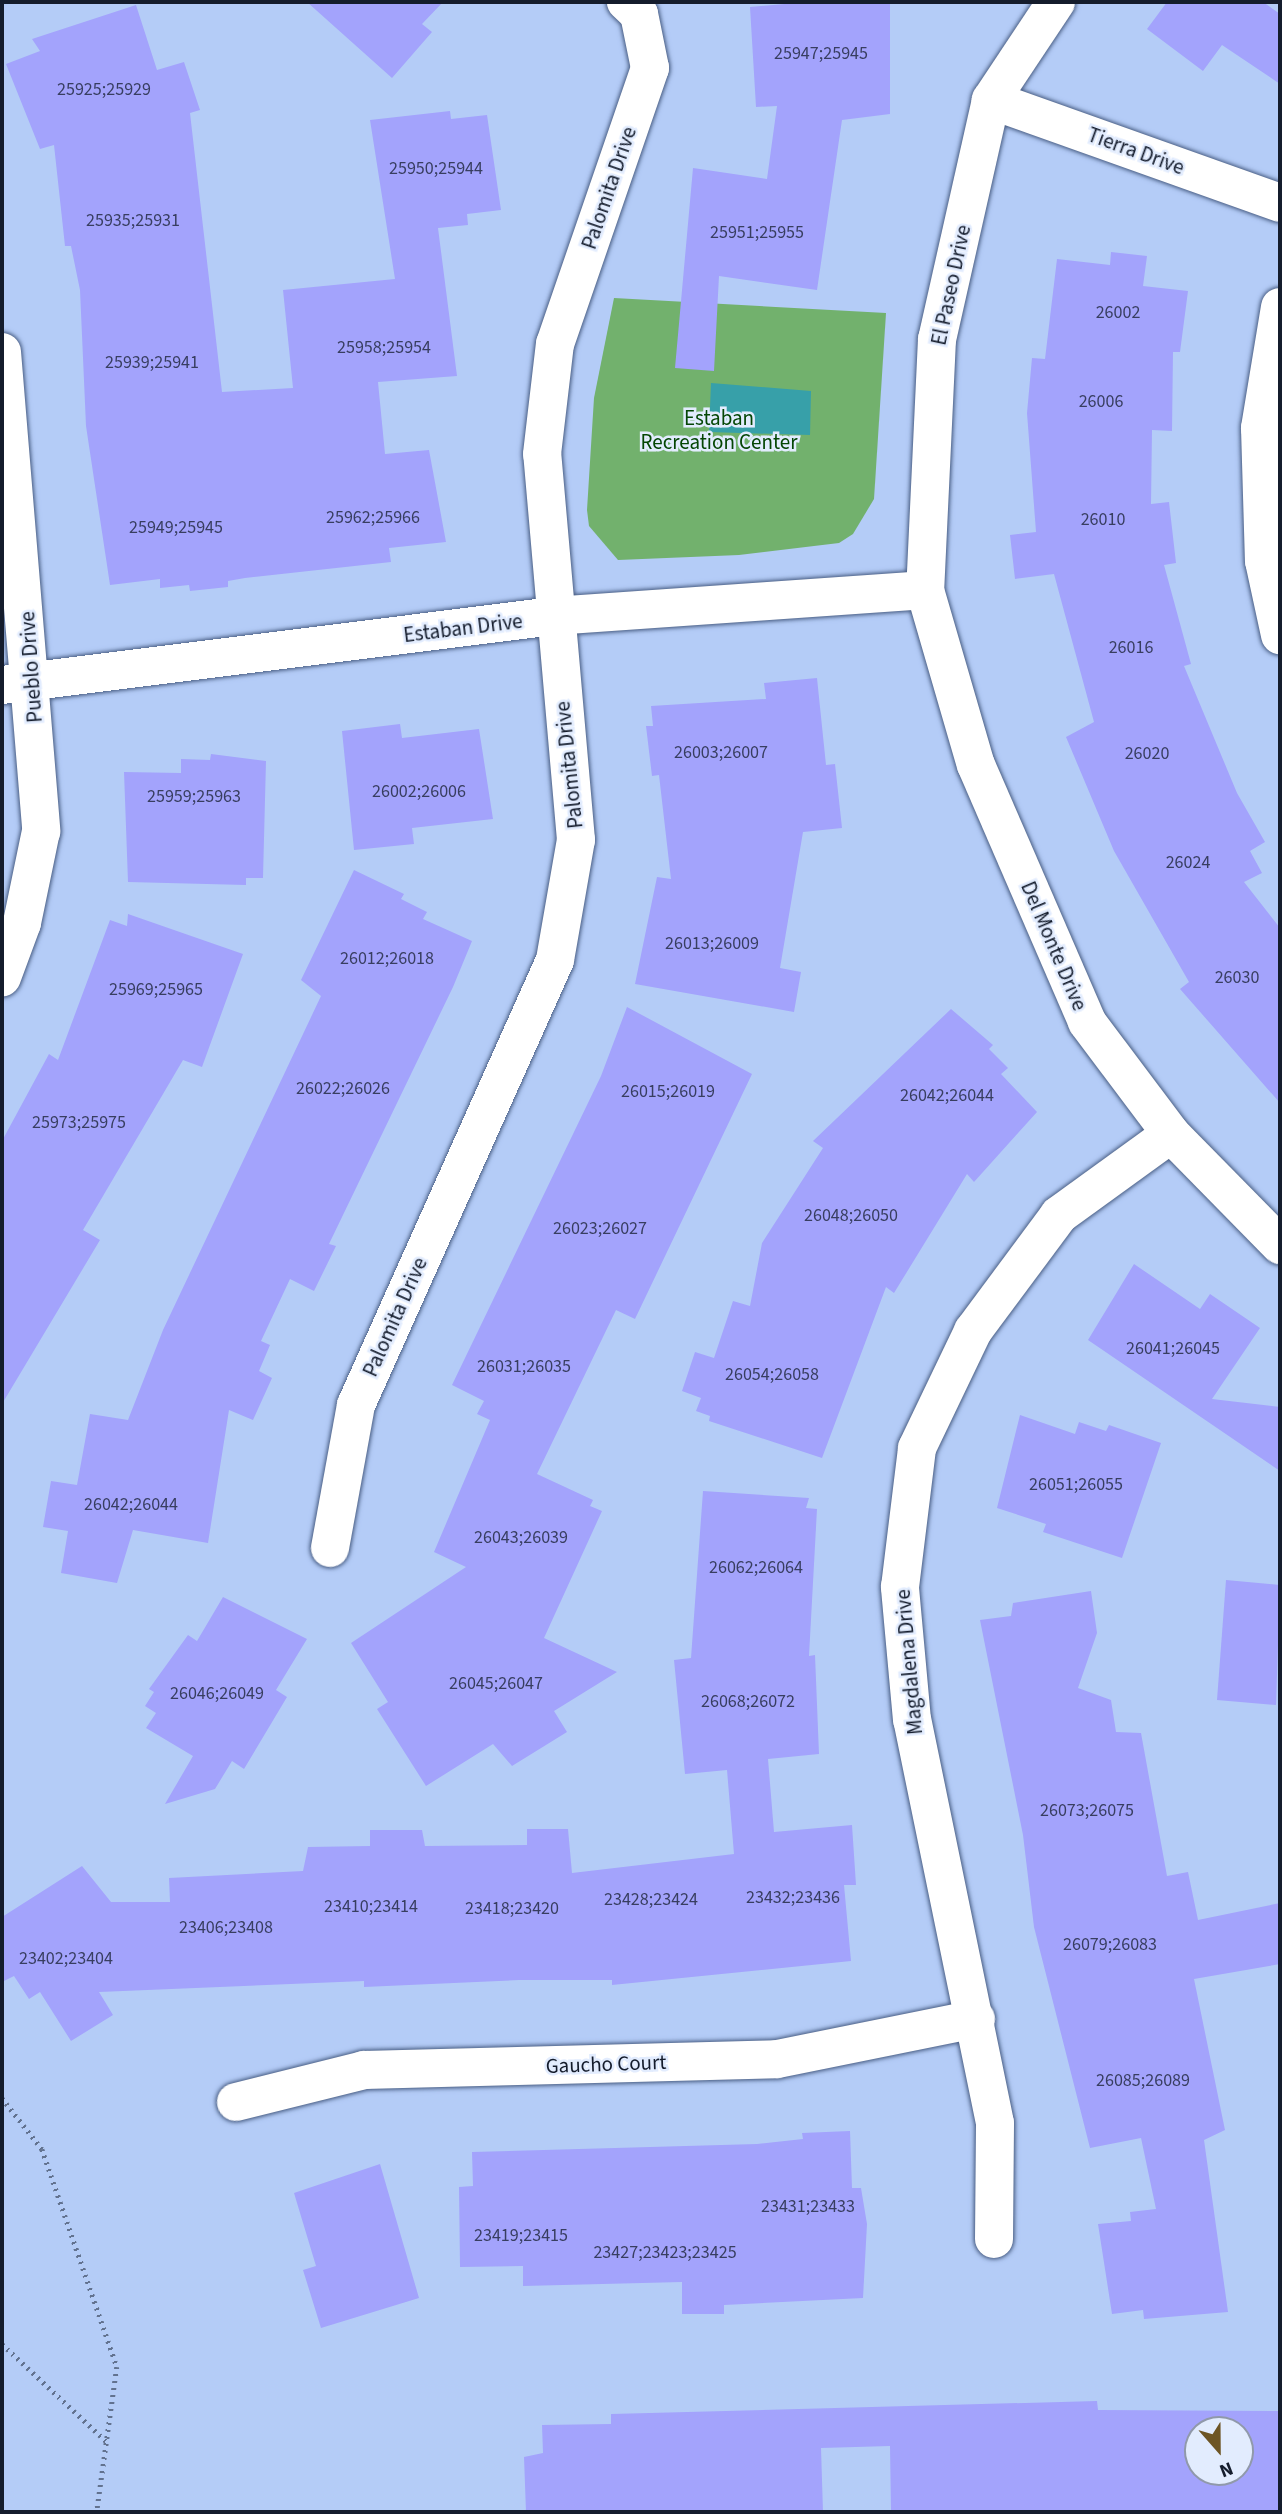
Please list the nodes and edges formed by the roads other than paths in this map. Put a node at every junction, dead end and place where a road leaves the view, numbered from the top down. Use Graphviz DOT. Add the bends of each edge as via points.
graph roads {
  1 [pos="626,2"];
  2 [pos="1056,2"];
  3 [pos="991,100"];
  4 [pos="1280,203"];
  5 [pos="1280,307"];
  6 [pos="2,352"];
  7 [pos="925,590"];
  8 [pos="554,616"];
  9 [pos="1280,635"];
  10 [pos="18,683"];
  11 [pos="2,977"];
  12 [pos="1171,1134"];
  13 [pos="1280,1245"];
  14 [pos="330,1548"];
  15 [pos="976,2019"];
  16 [pos="236,2102"];
  17 [pos="994,2239"];
  1 -- 8 [label="street, Palomita Drive" via="639,14 650,68 555,344 542,454"];
  2 -- 3 [label="street, El Paseo Drive"];
  3 -- 4 [label="street, Tierra Drive"];
  3 -- 7 [label="street, El Paseo Drive" via="937,339"];
  5 -- 9 [label="street" via="1260,428 1264,561"];
  6 -- 10 [label="street, Pueblo Drive"];
  7 -- 8 [label="street, Estaban Drive"];
  7 -- 12 [label="street, Del Monte Drive" via="976,765 1087,1022"];
  8 -- 10 [label="street, Estaban Drive"];
  8 -- 14 [label="street, Palomita Drive" via="576,840 555,960 356,1405"];
  10 -- 11 [label="street, Pueblo Drive" via="41,831 22,923"];
  12 -- 13 [label="street, Del Monte Drive"];
  12 -- 15 [label="street, Magdalena Drive" via="1059,1215 974,1331 917,1448 900,1587 912,1720"];
  15 -- 16 [label="street, Gaucho Court" via="777,2059 364,2070"];
  15 -- 17 [label="street, Magdalena Drive" via="995,2123"];
}
